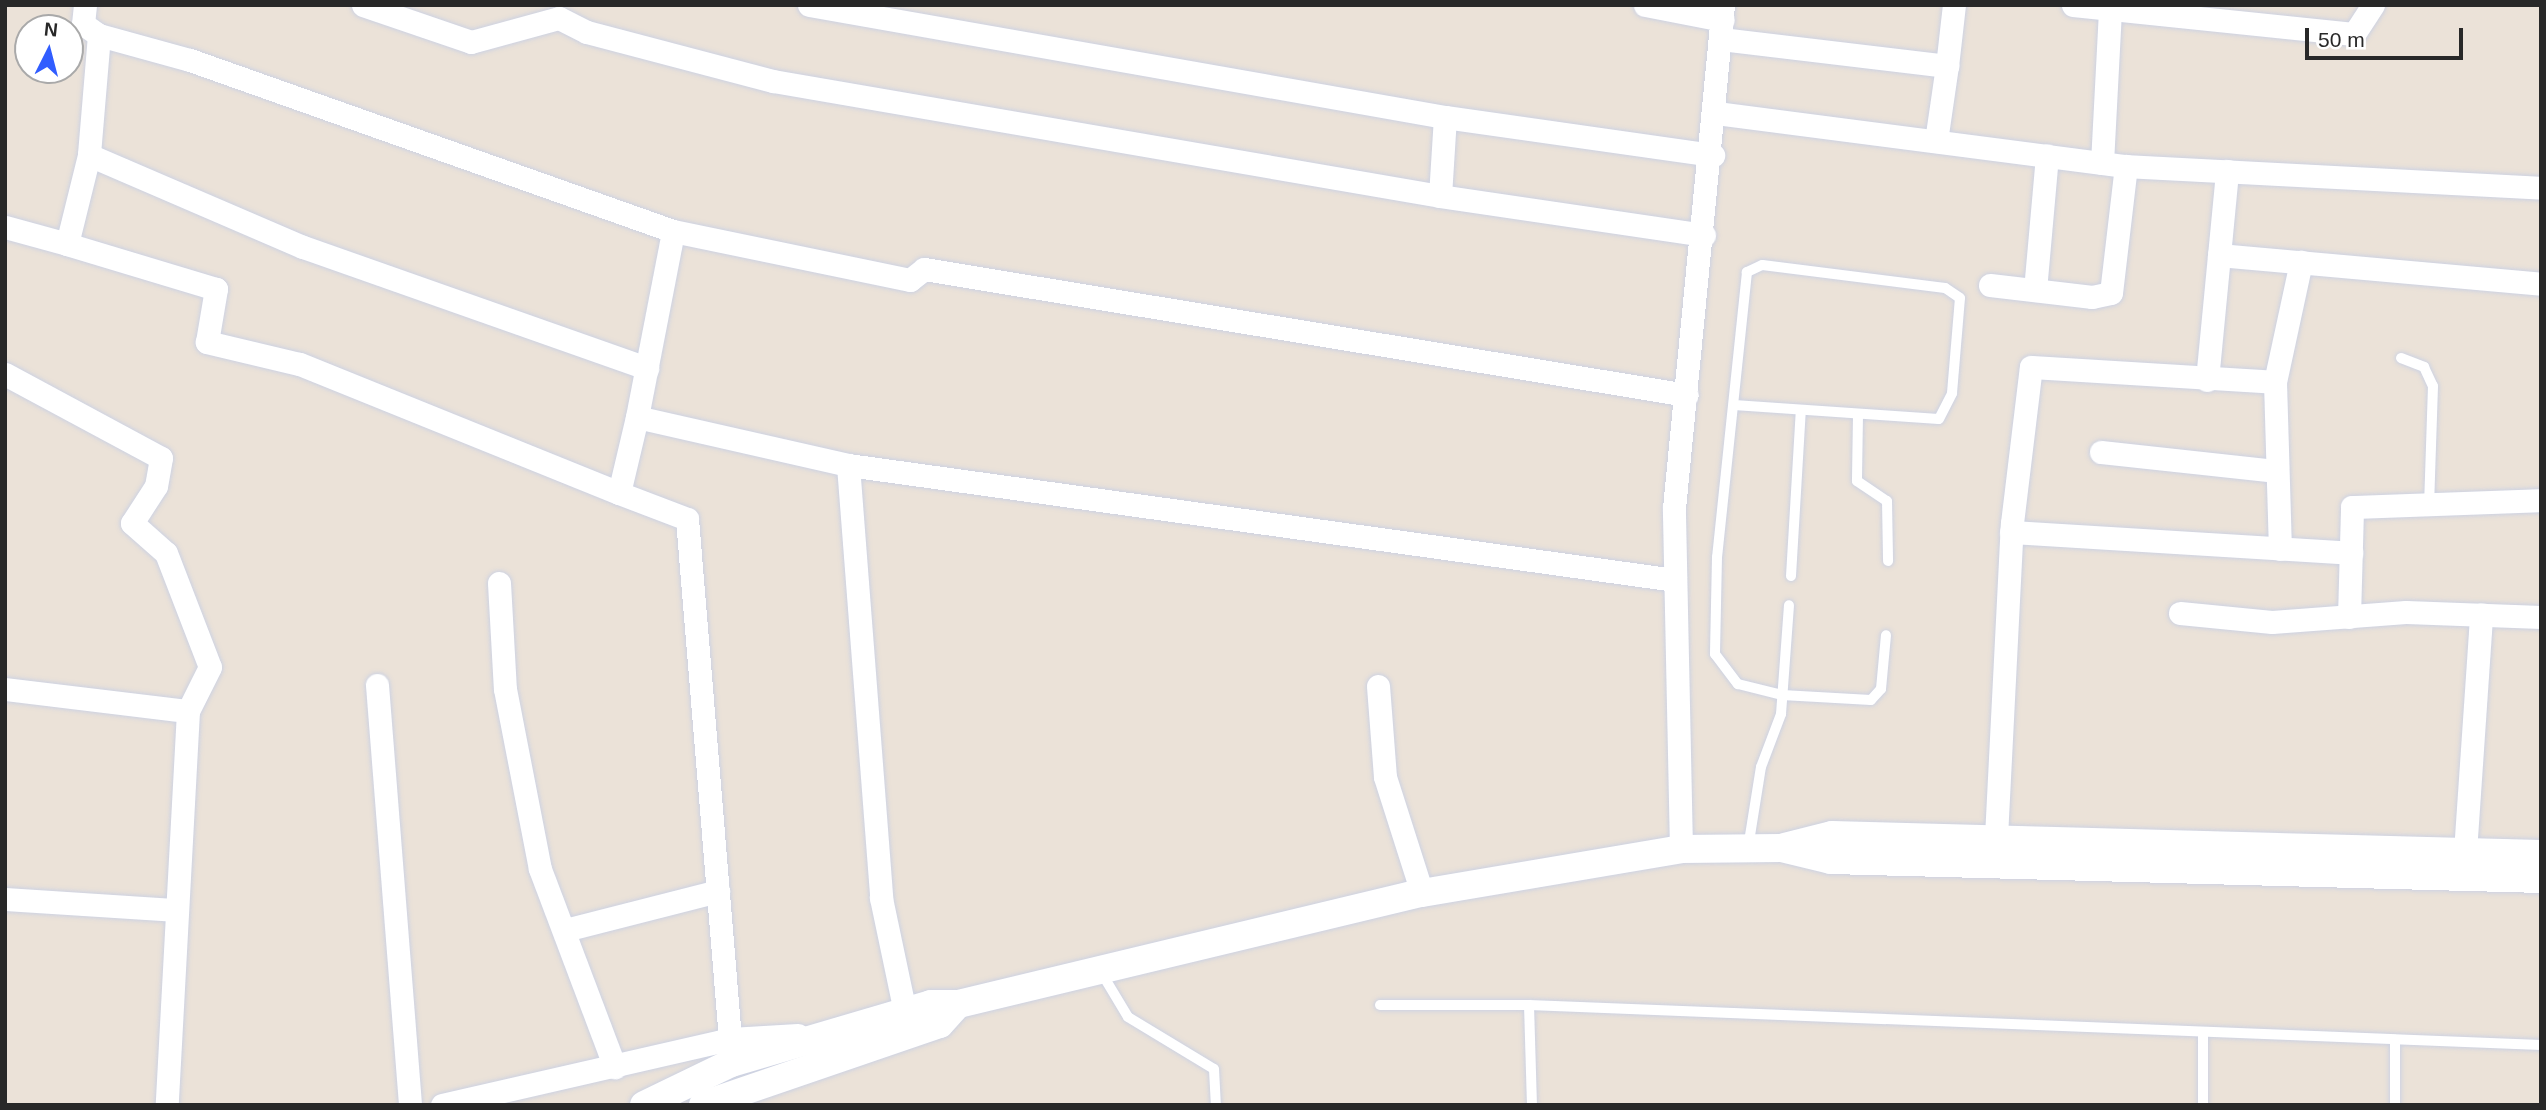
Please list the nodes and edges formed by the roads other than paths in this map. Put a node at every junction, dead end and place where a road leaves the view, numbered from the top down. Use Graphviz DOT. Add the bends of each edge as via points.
graph roads {
  1 [pos="85,5"];
  2 [pos="363,5"];
  3 [pos="808,5"];
  4 [pos="1645,5"];
  5 [pos="1954,5"];
  6 [pos="2073,5"];
  7 [pos="2373,5"];
  8 [pos="2110,9"];
  9 [pos="391,11"];
  10 [pos="1722,21"];
  11 [pos="99,35"];
  12 [pos="1947,66"];
  13 [pos="1716,113"];
  14 [pos="1445,117"];
  15 [pos="1936,141"];
  16 [pos="89,155"];
  17 [pos="1713,155"];
  18 [pos="2047,156"];
  19 [pos="2102,163"];
  20 [pos="2126,166"];
  21 [pos="2227,171"];
  22 [pos="2541,188"];
  23 [pos="1440,196"];
  24 [pos="5,227"];
  25 [pos="673,231"];
  26 [pos="1704,235"];
  27 [pos="67,244"];
  28 [pos="2219,255"];
  29 [pos="2301,262"];
  30 [pos="2541,284"];
  31 [pos="1990,285"];
  32 [pos="2035,290"];
  33 [pos="2401,358"];
  34 [pos="647,368"];
  35 [pos="5,374"];
  36 [pos="2207,380"];
  37 [pos="2275,382"];
  38 [pos="1687,395"];
  39 [pos="1734,405"];
  40 [pos="1801,411"];
  41 [pos="1858,415"];
  42 [pos="637,417"];
  43 [pos="2101,453"];
  44 [pos="848,465"];
  45 [pos="2275,471"];
  46 [pos="619,493"];
  47 [pos="2541,500"];
  48 [pos="2429,504"];
  49 [pos="2011,532"];
  50 [pos="2280,549"];
  51 [pos="2351,553"];
  52 [pos="1888,561"];
  53 [pos="1791,576"];
  54 [pos="1675,580"];
  55 [pos="499,583"];
  56 [pos="1789,605"];
  57 [pos="2180,613"];
  58 [pos="2480,615"];
  59 [pos="2348,617"];
  60 [pos="2541,617"];
  61 [pos="1886,635"];
  62 [pos="377,685"];
  63 [pos="1378,686"];
  64 [pos="5,689"];
  65 [pos="1782,695"];
  66 [pos="188,712"];
  67 [pos="1996,837"];
  68 [pos="1748,848"];
  69 [pos="1782,848"];
  70 [pos="1681,849"];
  71 [pos="2465,852"];
  72 [pos="2541,854"];
  73 [pos="2541,879"];
  74 [pos="718,891"];
  75 [pos="1422,893"];
  76 [pos="5,899"];
  77 [pos="174,910"];
  78 [pos="565,930"];
  79 [pos="1100,970"];
  80 [pos="958,1004"];
  81 [pos="1380,1005"];
  82 [pos="1529,1005"];
  83 [pos="905,1012"];
  84 [pos="831,1034"];
  85 [pos="2203,1036"];
  86 [pos="730,1039"];
  87 [pos="2395,1042"];
  88 [pos="2541,1045"];
  89 [pos="615,1067"];
  90 [pos="737,1098"];
  91 [pos="167,1105"];
  92 [pos="410,1105"];
  93 [pos="442,1105"];
  94 [pos="643,1105"];
  95 [pos="703,1105"];
  96 [pos="1216,1105"];
  97 [pos="1532,1105"];
  98 [pos="2203,1105"];
  99 [pos="2395,1105"];
  1 -- 11 [label="street" via="83,24"];
  2 -- 9 [label="street"];
  3 -- 14 [label="street"];
  4 -- 10 [label="street"];
  5 -- 12 [label="street"];
  6 -- 8 [label="street"];
  7 -- 8 [label="street" via="2354,34"];
  8 -- 19 [label="street"];
  9 -- 23 [label="street" via="471,43 559,18 587,32 773,81"];
  10 -- 12 [label="street"];
  10 -- 13 [label="street"];
  11 -- 16 [label="street"];
  11 -- 25 [label="street" via="190,61"];
  12 -- 15 [label="street"];
  13 -- 15 [label="street"];
  13 -- 17 [label="street"];
  14 -- 17 [label="street"];
  14 -- 23 [label="street"];
  15 -- 18 [label="street"];
  16 -- 27 [label="street"];
  16 -- 34 [label="street" via="303,247"];
  17 -- 26 [label="street"];
  18 -- 19 [label="street"];
  18 -- 32 [label="street"];
  19 -- 20 [label="street"];
  20 -- 21 [label="street"];
  20 -- 32 [label="street" via="2111,293 2092,298"];
  21 -- 22 [label="street"];
  21 -- 28 [label="street"];
  23 -- 26 [label="street"];
  24 -- 27 [label="street"];
  25 -- 34 [label="street"];
  25 -- 38 [label="street" via="897,278 910,280 924,269"];
  26 -- 38 [label="street"];
  27 -- 46 [label="street" via="216,289 207,342 299,364"];
  28 -- 29 [label="street"];
  28 -- 36 [label="street"];
  29 -- 30 [label="street"];
  29 -- 37 [label="street"];
  31 -- 32 [label="street"];
  33 -- 48 [label="lane" via="2424,367 2433,386"];
  34 -- 42 [label="street"];
  35 -- 66 [label="street" via="161,458 156,486 132,523 166,553 210,667"];
  36 -- 37 [label="street"];
  36 -- 49 [label="street" via="2031,367"];
  37 -- 45 [label="street"];
  38 -- 54 [label="street" via="1674,509"];
  39 -- 40 [label="lane"];
  39 -- 41 [label="lane" via="1744,285 1753,266 1953,291 1960,308 1945,415 1925,421"];
  39 -- 65 [label="lane" via="1717,557 1715,654 1729,680"];
  40 -- 41 [label="lane"];
  40 -- 53 [label="lane"];
  41 -- 52 [label="lane" via="1857,481 1887,501"];
  42 -- 44 [label="street"];
  42 -- 46 [label="street"];
  43 -- 45 [label="street"];
  44 -- 54 [label="street"];
  44 -- 83 [label="street" via="881,898"];
  45 -- 50 [label="street"];
  46 -- 74 [label="street" via="687,519"];
  47 -- 48 [label="street"];
  48 -- 51 [label="street" via="2352,507"];
  49 -- 50 [label="street"];
  49 -- 67 [label="street"];
  50 -- 51 [label="street"];
  51 -- 59 [label="street"];
  54 -- 70 [label="street"];
  55 -- 78 [label="street" via="508,702 540,869"];
  56 -- 65 [label="lane"];
  57 -- 59 [label="street" via="2272,622"];
  58 -- 59 [label="street"];
  58 -- 60 [label="street"];
  58 -- 71 [label="street"];
  61 -- 65 [label="lane" via="1881,689 1871,700"];
  62 -- 92 [label="street"];
  63 -- 75 [label="street" via="1385,777"];
  64 -- 66 [label="street"];
  65 -- 68 [label="lane" via="1761,766"];
  66 -- 77 [label="street"];
  67 -- 69 [label="street" via="1832,835"];
  67 -- 71 [label="street"];
  68 -- 69 [label="street"];
  68 -- 70 [label="street"];
  69 -- 73 [label="street" via="1831,860"];
  70 -- 75 [label="street"];
  71 -- 72 [label="street"];
  74 -- 78 [label="street"];
  74 -- 86 [label="street"];
  75 -- 79 [label="street"];
  76 -- 77 [label="street"];
  77 -- 91 [label="street"];
  78 -- 89 [label="street"];
  79 -- 80 [label="street"];
  79 -- 96 [label="lane" via="1128,1017 1214,1069"];
  80 -- 83 [label="street"];
  80 -- 90 [label="street" via="940,1024"];
  81 -- 82 [label="lane"];
  82 -- 85 [label="lane"];
  82 -- 97 [label="lane"];
  83 -- 84 [label="street"];
  84 -- 86 [label="street"];
  84 -- 94 [label="street" via="731,1063"];
  85 -- 87 [label="lane"];
  85 -- 98 [label="lane"];
  86 -- 89 [label="street"];
  87 -- 88 [label="lane"];
  87 -- 99 [label="lane"];
  89 -- 93 [label="street"];
  90 -- 95 [label="street"];
}
